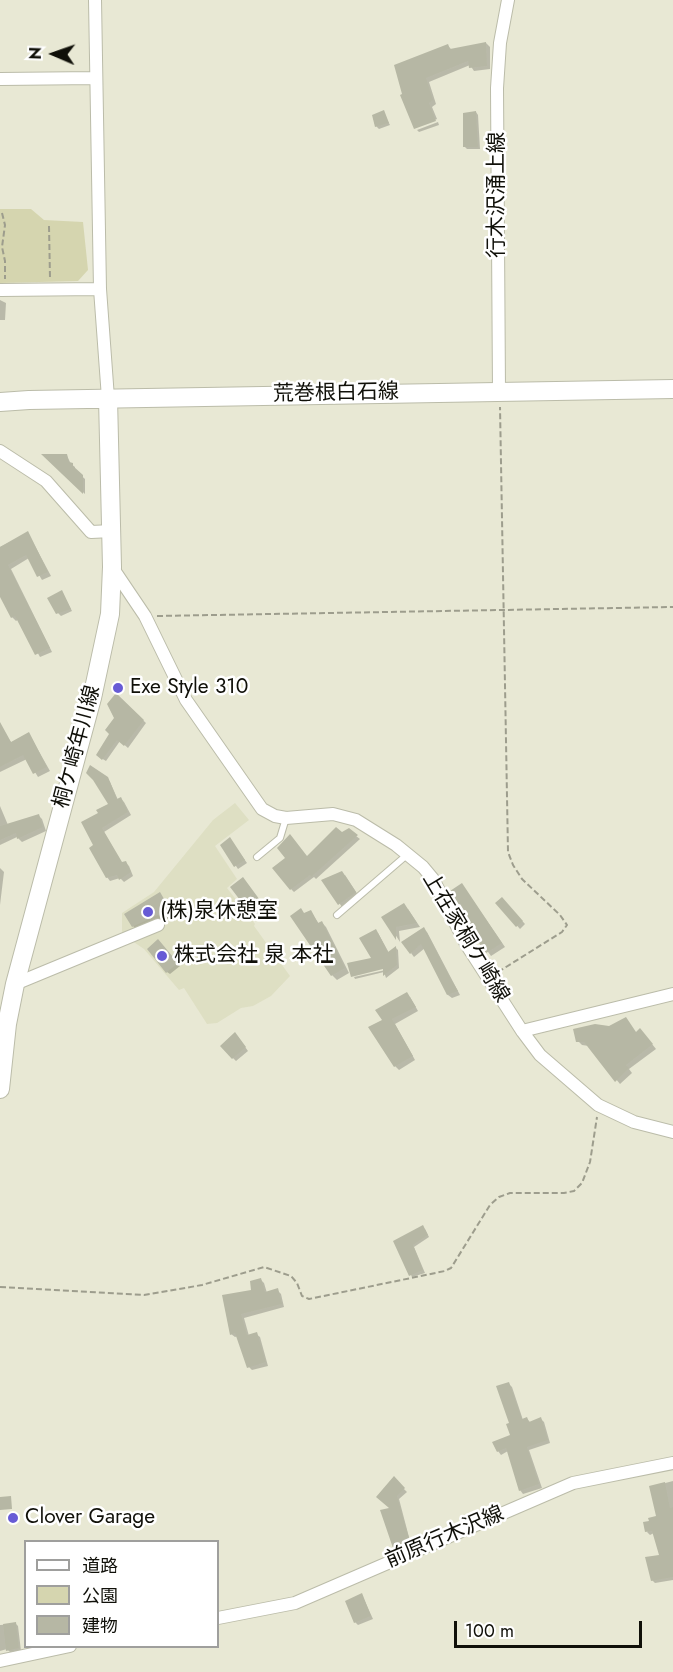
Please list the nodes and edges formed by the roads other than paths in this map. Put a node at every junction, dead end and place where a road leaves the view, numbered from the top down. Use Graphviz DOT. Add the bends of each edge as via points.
graph roads {
  1 [pos="95,0"];
  2 [pos="508,0"];
  3 [pos="96,78"];
  4 [pos="0,79"];
  5 [pos="100,289"];
  6 [pos="3,290"];
  7 [pos="673,389"];
  8 [pos="499,392"];
  9 [pos="108,398"];
  10 [pos="0,402"];
  11 [pos="0,451"];
  12 [pos="112,531"];
  13 [pos="112,567"];
  14 [pos="286,818"];
  15 [pos="408,854"];
  16 [pos="256,857"];
  17 [pos="337,915"];
  18 [pos="158,925"];
  19 [pos="15,984"];
  20 [pos="673,994"];
  21 [pos="522,1031"];
  22 [pos="0,1089"];
  23 [pos="673,1132"];
  24 [pos="673,1463"];
  25 [pos="219,1618"];
  26 [pos="65,1648"];
  27 [pos="0,1661"];
  1 -- 3 [label="street"];
  2 -- 8 [label="street, 行木沢涌上線" via="497,88"];
  3 -- 4 [label="street"];
  3 -- 5 [label="street"];
  5 -- 6 [label="street"];
  5 -- 9 [label="street"];
  7 -- 8 [label="street, 荒巻根白石線"];
  8 -- 9 [label="street, 荒巻根白石線"];
  9 -- 10 [label="street, 荒巻根白石線"];
  9 -- 12 [label="street, 桐ケ崎年川線"];
  11 -- 12 [label="street" via="46,481 91,532"];
  12 -- 13 [label="street, 桐ケ崎年川線"];
  13 -- 14 [label="street, 上在家桐ケ崎線" via="146,616 186,700 255,800 262,809"];
  13 -- 19 [label="street, 桐ケ崎年川線" via="110,614 102,660"];
  14 -- 15 [label="street, 上在家桐ケ崎線" via="333,814 356,820"];
  14 -- 16 [label="lane" via="280,838"];
  15 -- 17 [label="lane"];
  15 -- 21 [label="street, 上在家桐ケ崎線" via="433,879 466,944"];
  18 -- 19 [label="street"];
  19 -- 22 [label="street, 桐ケ崎年川線"];
  20 -- 21 [label="street"];
  21 -- 23 [label="street, 上在家桐ケ崎線" via="540,1055 598,1105 634,1122"];
  24 -- 25 [label="street, 前原行木沢線" via="573,1483 295,1603"];
  26 -- 27 [label="street"];
}
